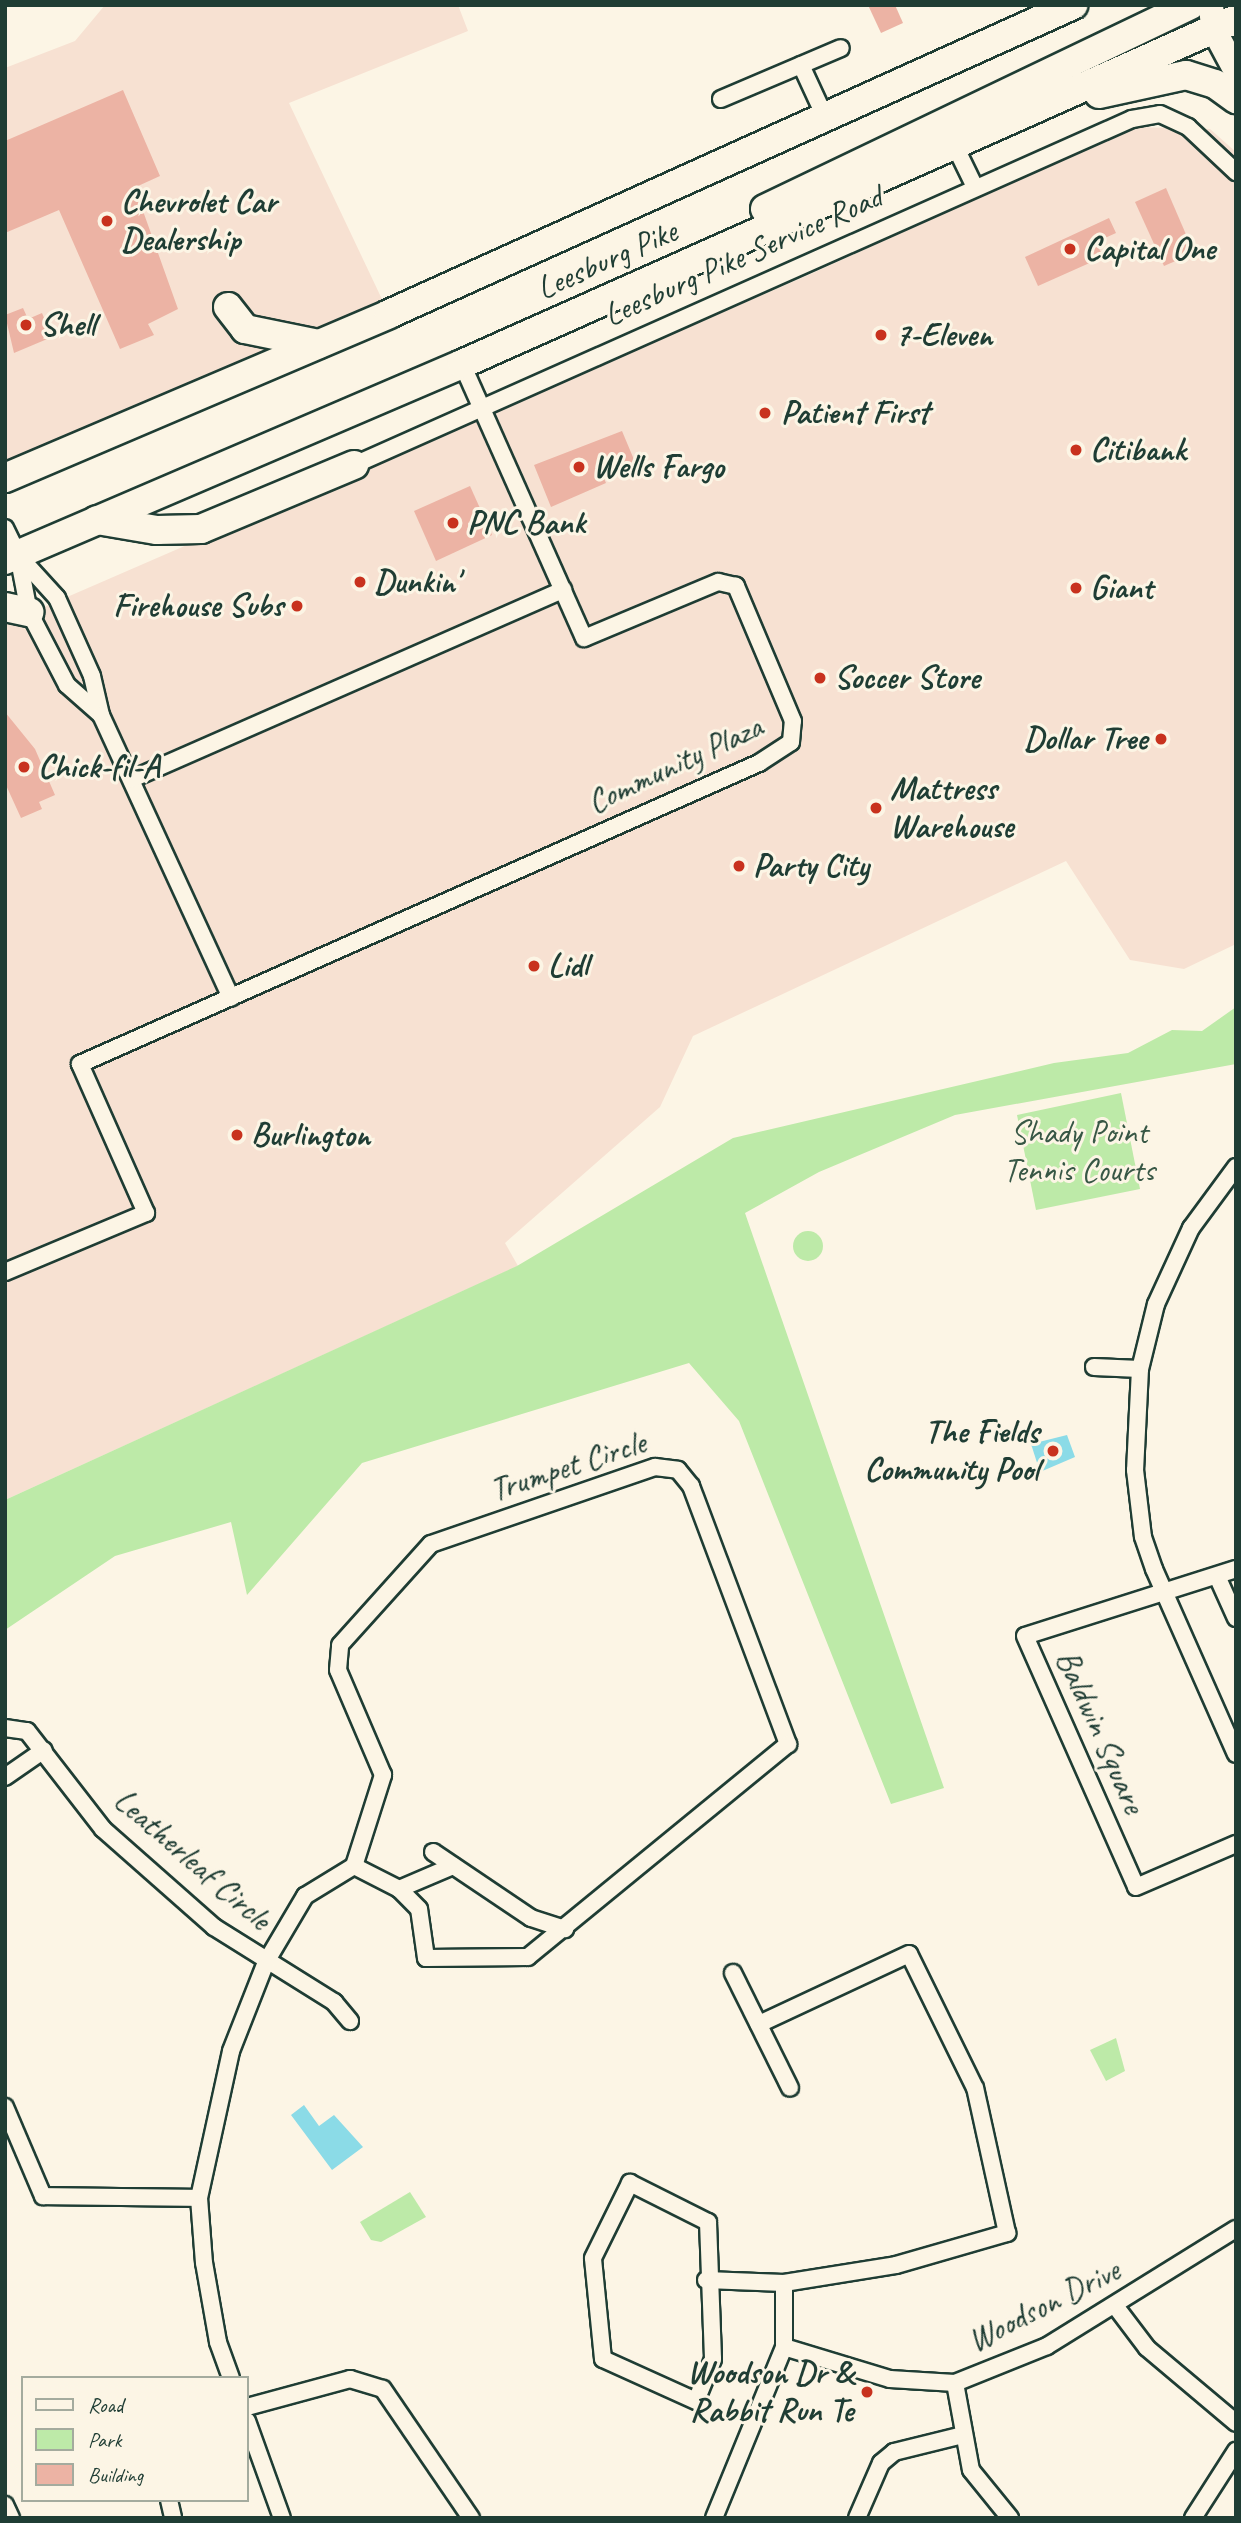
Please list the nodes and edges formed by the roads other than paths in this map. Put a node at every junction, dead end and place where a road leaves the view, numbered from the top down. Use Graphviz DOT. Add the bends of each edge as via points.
graph roads {
  1 [pos="1073,5"];
  2 [pos="1190,5"];
  3 [pos="1220,17"];
  4 [pos="841,48"];
  5 [pos="801,65"];
  6 [pos="1236,71"];
  7 [pos="722,99"];
  8 [pos="1236,99"];
  9 [pos="825,117"];
  10 [pos="1006,121"];
  11 [pos="954,144"];
  12 [pos="1236,172"];
  13 [pos="975,187"];
  14 [pos="652,278"];
  15 [pos="228,307"];
  16 [pos="318,344"];
  17 [pos="462,364"];
  18 [pos="481,406"];
  19 [pos="354,465"];
  20 [pos="5,478"];
  21 [pos="97,520"];
  22 [pos="5,528"];
  23 [pos="12,558"];
  24 [pos="563,590"];
  25 [pos="17,610"];
  26 [pos="101,715"];
  27 [pos="132,779"];
  28 [pos="231,997"];
  29 [pos="1236,1167"];
  30 [pos="5,1272"];
  31 [pos="1094,1367"];
  32 [pos="1140,1369"];
  33 [pos="1236,1569"];
  34 [pos="1217,1576"];
  35 [pos="1165,1592"];
  36 [pos="1236,1618"];
  37 [pos="5,1728"];
  38 [pos="44,1750"];
  39 [pos="1236,1754"];
  40 [pos="5,1777"];
  41 [pos="1236,1844"];
  42 [pos="433,1852"];
  43 [pos="354,1866"];
  44 [pos="453,1866"];
  45 [pos="399,1889"];
  46 [pos="565,1929"];
  47 [pos="266,1962"];
  48 [pos="733,1973"];
  49 [pos="350,2021"];
  50 [pos="759,2024"];
  51 [pos="790,2088"];
  52 [pos="5,2107"];
  53 [pos="199,2198"];
  54 [pos="1236,2230"];
  55 [pos="706,2280"];
  56 [pos="784,2283"];
  57 [pos="1116,2307"];
  58 [pos="784,2347"];
  59 [pos="230,2376"];
  60 [pos="955,2383"];
  61 [pos="248,2407"];
  62 [pos="1236,2423"];
  63 [pos="248,2424"];
  64 [pos="963,2435"];
  65 [pos="1236,2451"];
  66 [pos="5,2505"];
  67 [pos="11,2518"];
  68 [pos="282,2518"];
  69 [pos="471,2518"];
  70 [pos="714,2518"];
  71 [pos="857,2518"];
  72 [pos="1010,2518"];
  73 [pos="1193,2518"];
  1 -- 9 [label="highway, Leesburg Pike"];
  2 -- 14 [label="highway" via="774,203"];
  3 -- 6 [label="main road"];
  3 -- 10 [label="highway, Leesburg Pike"];
  4 -- 5 [label="street"];
  5 -- 7 [label="street"];
  5 -- 9 [label="street"];
  8 -- 10 [label="highway" via="1202,78 1169,76"];
  9 -- 16 [label="highway, Leesburg Pike"];
  10 -- 11 [label="highway, Leesburg Pike"];
  11 -- 13 [label="street"];
  11 -- 14 [label="highway, Leesburg Pike"];
  12 -- 13 [label="street, Leesburg Pike Service Road" via="1188,127 1160,114 1132,118"];
  13 -- 18 [label="street, Leesburg Pike Service Road"];
  14 -- 17 [label="highway, Leesburg Pike"];
  15 -- 16 [label="highway" via="244,329"];
  16 -- 20 [label="highway, Leesburg Pike"];
  17 -- 18 [label="street, Community Plaza"];
  17 -- 21 [label="highway, Leesburg Pike"];
  18 -- 19 [label="street, Leesburg Pike Service Road"];
  18 -- 24 [label="street, Community Plaza"];
  19 -- 21 [label="highway" via="201,529 157,530"];
  21 -- 23 [label="highway, Leesburg Pike"];
  22 -- 23 [label="street"];
  23 -- 25 [label="street"];
  23 -- 26 [label="street" via="57,598 92,676"];
  24 -- 27 [label="street"];
  24 -- 28 [label="street, Community Plaza" via="584,638 718,582 736,586 793,721 791,742 759,763"];
  25 -- 26 [label="street" via="67,685"];
  26 -- 27 [label="street"];
  27 -- 28 [label="street"];
  28 -- 30 [label="street, Community Plaza" via="80,1064 146,1213"];
  29 -- 32 [label="street" via="1191,1228 1168,1273"];
  31 -- 32 [label="street"];
  32 -- 35 [label="street" via="1138,1505 1143,1537"];
  33 -- 34 [label="street"];
  34 -- 35 [label="street"];
  34 -- 36 [label="street"];
  35 -- 39 [label="street"];
  35 -- 41 [label="street, Baldwin Square" via="1025,1636 1136,1887"];
  37 -- 38 [label="street, Leatherleaf Circle" via="27,1731"];
  38 -- 40 [label="street"];
  38 -- 47 [label="street, Leatherleaf Circle" via="114,1840 214,1927"];
  42 -- 44 [label="street"];
  43 -- 45 [label="street, Trumpet Circle"];
  43 -- 46 [label="street, Trumpet Circle" via="383,1775 338,1670 344,1640 432,1544 655,1466 670,1466 691,1486 788,1744"];
  43 -- 47 [label="street" via="305,1896"];
  44 -- 45 [label="street"];
  44 -- 46 [label="street" via="531,1918"];
  45 -- 46 [label="street, Trumpet Circle" via="419,1909 426,1958 516,1960 537,1953"];
  47 -- 49 [label="street, Leatherleaf Circle" via="334,2002"];
  47 -- 53 [label="street" via="231,2051"];
  48 -- 50 [label="street"];
  50 -- 51 [label="street"];
  50 -- 56 [label="street" via="909,1954 975,2088 1007,2233 897,2265"];
  52 -- 53 [label="street" via="43,2196"];
  53 -- 59 [label="street" via="204,2263 218,2342"];
  54 -- 57 [label="street, Woodson Drive"];
  55 -- 55 [label="street" via="713,2359 696,2400 603,2359 593,2258 630,2183 708,2222"];
  55 -- 56 [label="street"];
  56 -- 58 [label="street"];
  57 -- 60 [label="street, Woodson Drive" via="1047,2346"];
  57 -- 62 [label="street" via="1147,2348"];
  58 -- 60 [label="street, Woodson Drive" via="890,2379"];
  58 -- 70 [label="street"];
  60 -- 64 [label="street"];
  61 -- 69 [label="street" via="341,2380 383,2389"];
  63 -- 68 [label="street"];
  64 -- 71 [label="street" via="894,2452 881,2463"];
  64 -- 72 [label="street" via="971,2470"];
  65 -- 73 [label="street"];
  66 -- 67 [label="street"];
}
